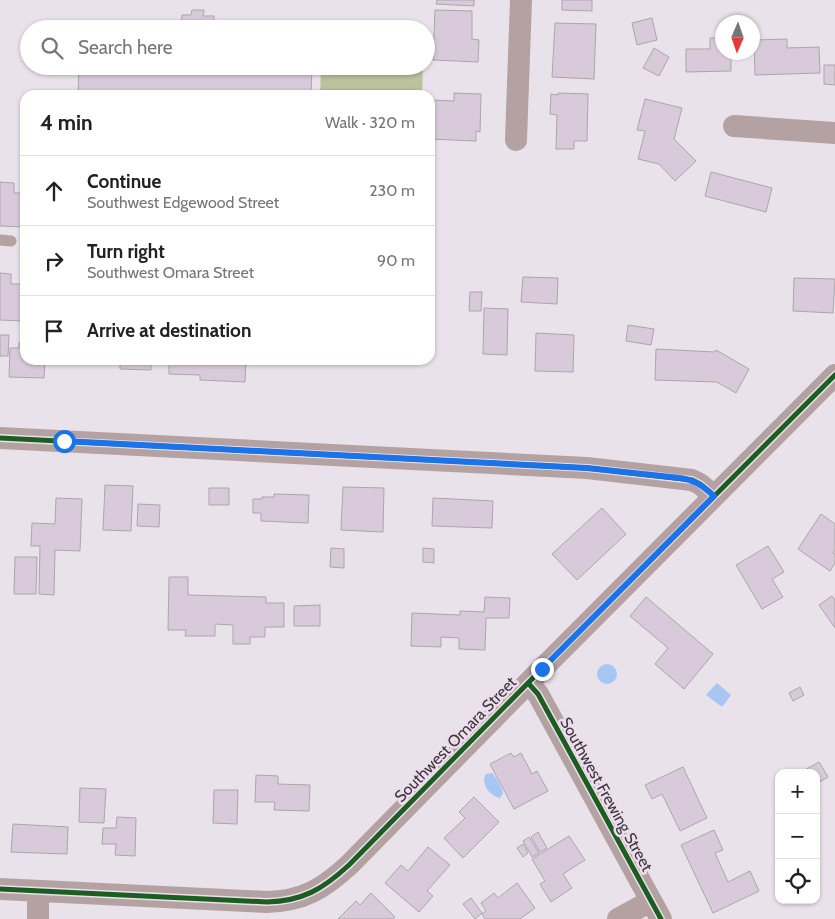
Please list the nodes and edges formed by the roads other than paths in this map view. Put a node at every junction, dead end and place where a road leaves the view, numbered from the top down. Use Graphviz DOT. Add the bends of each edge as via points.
graph roads {
  1 [pos="521,0"];
  2 [pos="734,126"];
  3 [pos="835,133"];
  4 [pos="516,140"];
  5 [pos="835,375"];
  6 [pos="0,438"];
  7 [pos="714,496"];
  8 [pos="528,683"];
  9 [pos="0,889"];
  10 [pos="38,891"];
  11 [pos="656,910"];
  12 [pos="38,919"];
  13 [pos="618,919"];
  1 -- 4 [label="street"];
  2 -- 3 [label="street"];
  5 -- 7 [label="street, Southwest Omara Street"];
  6 -- 7 [label="street" via="587,468 692,480"];
  7 -- 8 [label="street, Southwest Omara Street"];
  8 -- 10 [label="street, Southwest Omara Street" via="350,865 305,896 267,902"];
  8 -- 11 [label="street, Southwest Frewing Street" via="538,694"];
  9 -- 10 [label="street, Southwest Omara Street"];
  10 -- 12 [label="street"];
  11 -- 13 [label="street"];
}
